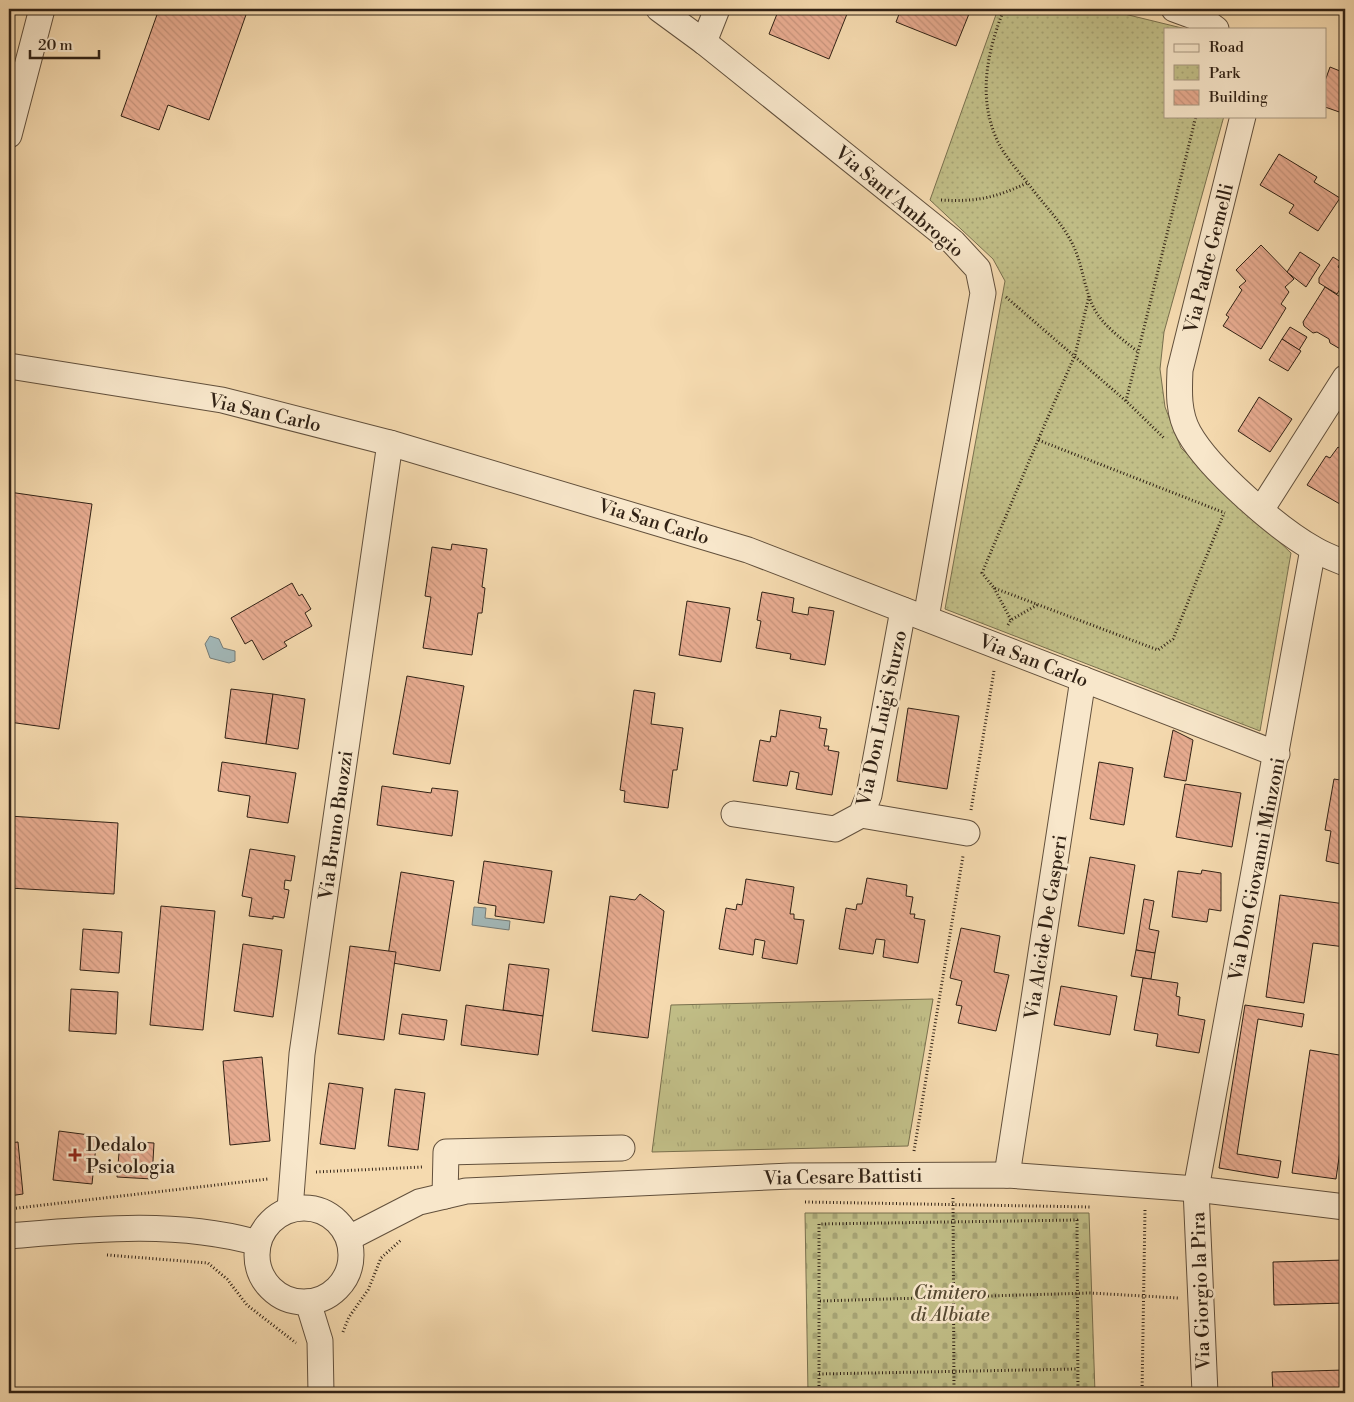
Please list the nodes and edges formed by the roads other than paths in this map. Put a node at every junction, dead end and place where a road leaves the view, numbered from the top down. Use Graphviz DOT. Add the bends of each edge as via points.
graph roads {
  1 [pos="42,9"];
  2 [pos="659,9"];
  3 [pos="717,9"];
  4 [pos="1174,9"];
  5 [pos="1215,28"];
  6 [pos="704,42"];
  7 [pos="1243,118"];
  8 [pos="9,135"];
  9 [pos="9,366"];
  10 [pos="1345,378"];
  11 [pos="390,443"];
  12 [pos="1260,510"];
  13 [pos="1313,549"];
  14 [pos="1345,563"];
  15 [pos="914,614"];
  16 [pos="1083,679"];
  17 [pos="1277,754"];
  18 [pos="734,814"];
  19 [pos="861,815"];
  20 [pos="967,833"];
  21 [pos="622,1148"];
  22 [pos="1008,1175"];
  23 [pos="1196,1189"];
  24 [pos="445,1196"];
  25 [pos="1345,1207"];
  26 [pos="290,1209"];
  27 [pos="9,1236"];
  28 [pos="349,1238"];
  29 [pos="258,1243"];
  30 [pos="308,1302"];
  31 [pos="321,1393"];
  32 [pos="1205,1393"];
  1 -- 8 [label="street"];
  2 -- 6 [label="street, Via Sant'Ambrogio"];
  3 -- 6 [label="street"];
  4 -- 5 [label="street" via="1204,20"];
  6 -- 15 [label="street, Via Sant'Ambrogio" via="912,207 953,242 978,269 983,293"];
  7 -- 12 [label="street, Via Padre Gemelli" via="1180,370 1179,401 1188,432 1204,456"];
  9 -- 11 [label="street, Via San Carlo" via="222,400"];
  10 -- 12 [label="street"];
  11 -- 15 [label="street, Via San Carlo" via="748,550"];
  11 -- 26 [label="street, Via Bruno Buozzi" via="302,1054"];
  12 -- 13 [label="street, Via Padre Gemelli"];
  13 -- 14 [label="street, Via Padre Gemelli"];
  13 -- 17 [label="street, Via Don Giovanni Minzoni"];
  15 -- 16 [label="street, Via San Carlo"];
  15 -- 19 [label="street, Via Don Luigi Sturzo" via="869,795"];
  16 -- 17 [label="street, Via San Carlo"];
  16 -- 22 [label="street, Via Alcide De Gasperi"];
  17 -- 23 [label="street, Via Don Giovanni Minzoni"];
  18 -- 19 [label="street, Via Don Luigi Sturzo" via="835,829"];
  19 -- 20 [label="street"];
  21 -- 24 [label="street" via="446,1152"];
  22 -- 23 [label="street, Via Cesare Battisti" via="1146,1197"];
  22 -- 24 [label="street, Via Cesare Battisti" via="791,1176 466,1191"];
  23 -- 25 [label="street, Via Cesare Battisti"];
  23 -- 32 [label="street, Via Giorgio la Pira"];
  24 -- 28 [label="street, Via Cesare Battisti" via="419,1202"];
  26 -- 28 [label="street" via="308,1207 324,1211 340,1224"];
  26 -- 29 [label="street" via="275,1216 264,1228"];
  27 -- 29 [label="street" via="111,1227 224,1235"];
  28 -- 30 [label="street" via="351,1262 346,1278 336,1291"];
  29 -- 30 [label="street" via="258,1270 268,1286 287,1300"];
  30 -- 31 [label="street" via="320,1341"];
}
